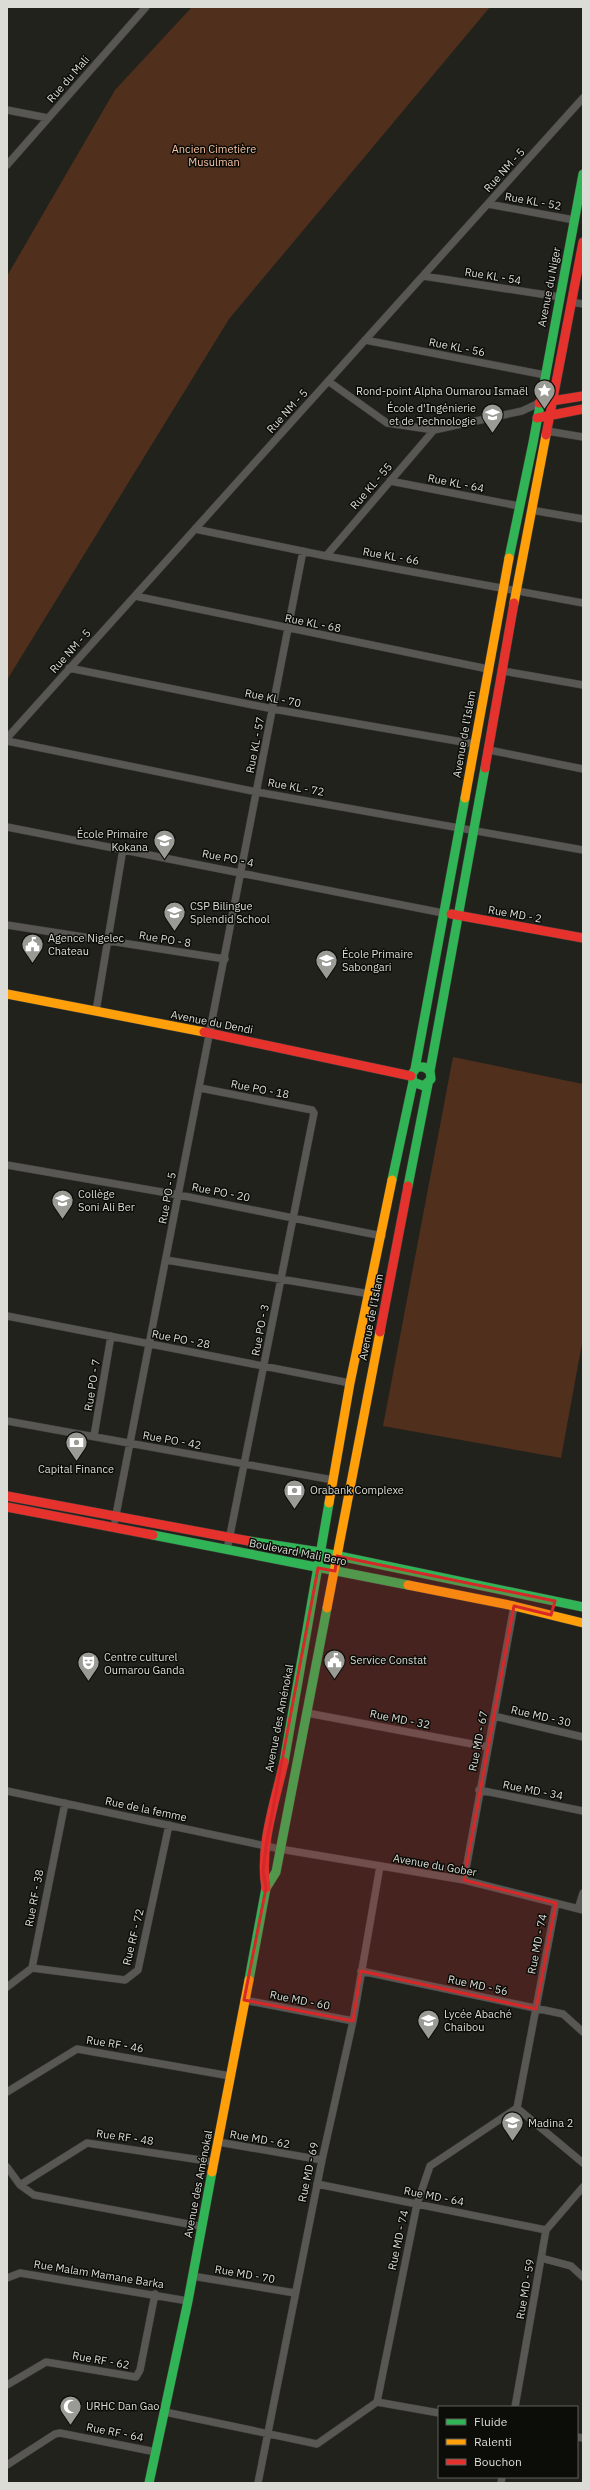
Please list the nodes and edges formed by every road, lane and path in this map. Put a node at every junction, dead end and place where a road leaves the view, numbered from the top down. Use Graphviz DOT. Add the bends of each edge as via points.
graph roads {
  1 [pos="146,7"];
  2 [pos="583,98"];
  3 [pos="7,110"];
  4 [pos="48,118"];
  5 [pos="7,165"];
  6 [pos="583,174"];
  7 [pos="488,204"];
  8 [pos="574,220"];
  9 [pos="583,242"];
  10 [pos="422,276"];
  11 [pos="560,297"];
  12 [pos="571,302"];
  13 [pos="583,304"];
  14 [pos="365,340"];
  15 [pos="545,375"];
  16 [pos="328,382"];
  17 [pos="583,396"];
  18 [pos="553,402"];
  19 [pos="539,403"];
  20 [pos="583,409"];
  21 [pos="522,411"];
  22 [pos="550,416"];
  23 [pos="537,418"];
  24 [pos="434,430"];
  25 [pos="547,431"];
  26 [pos="583,437"];
  27 [pos="390,481"];
  28 [pos="519,506"];
  29 [pos="531,510"];
  30 [pos="583,519"];
  31 [pos="195,529"];
  32 [pos="303,551"];
  33 [pos="326,556"];
  34 [pos="502,587"];
  35 [pos="517,590"];
  36 [pos="135,596"];
  37 [pos="583,602"];
  38 [pos="288,629"];
  39 [pos="70,668"];
  40 [pos="488,669"];
  41 [pos="503,671"];
  42 [pos="583,685"];
  43 [pos="274,709"];
  44 [pos="7,738"];
  45 [pos="7,741"];
  46 [pos="474,744"];
  47 [pos="489,750"];
  48 [pos="583,769"];
  49 [pos="257,792"];
  50 [pos="7,827"];
  51 [pos="459,827"];
  52 [pos="474,830"];
  53 [pos="123,850"];
  54 [pos="583,850"];
  55 [pos="242,872"];
  56 [pos="444,913"];
  57 [pos="457,916"];
  58 [pos="7,926"];
  59 [pos="583,938"];
  60 [pos="108,941"];
  61 [pos="225,959"];
  62 [pos="7,994"];
  63 [pos="96,1011"];
  64 [pos="211,1033"];
  65 [pos="430,1071"];
  66 [pos="413,1076"];
  67 [pos="428,1084"];
  68 [pos="200,1088"];
  69 [pos="314,1113"];
  70 [pos="7,1165"];
  71 [pos="179,1195"];
  72 [pos="293,1218"];
  73 [pos="382,1236"];
  74 [pos="166,1260"];
  75 [pos="281,1279"];
  76 [pos="370,1294"];
  77 [pos="7,1316"];
  78 [pos="111,1336"];
  79 [pos="150,1344"];
  80 [pos="264,1366"];
  81 [pos="350,1383"];
  82 [pos="7,1422"];
  83 [pos="94,1436"];
  84 [pos="130,1444"];
  85 [pos="244,1464"];
  86 [pos="333,1480"];
  87 [pos="7,1496"];
  88 [pos="7,1507"];
  89 [pos="116,1517"];
  90 [pos="114,1528"];
  91 [pos="229,1539"];
  92 [pos="226,1550"];
  93 [pos="320,1552"];
  94 [pos="337,1556"];
  95 [pos="318,1568"];
  96 [pos="335,1571"];
  97 [pos="555,1601"];
  98 [pos="514,1606"];
  99 [pos="583,1607"];
  100 [pos="551,1615"];
  101 [pos="583,1623"];
  102 [pos="300,1677"];
  103 [pos="314,1679"];
  104 [pos="307,1713"];
  105 [pos="494,1716"];
  106 [pos="292,1722"];
  107 [pos="305,1725"];
  108 [pos="583,1738"];
  109 [pos="488,1747"];
  110 [pos="479,1790"];
  111 [pos="7,1791"];
  112 [pos="65,1803"];
  113 [pos="583,1811"];
  114 [pos="169,1825"];
  115 [pos="266,1846"];
  116 [pos="280,1849"];
  117 [pos="380,1866"];
  118 [pos="464,1880"];
  119 [pos="266,1888"];
  120 [pos="583,1893"];
  121 [pos="556,1903"];
  122 [pos="580,1909"];
  123 [pos="32,1968"];
  124 [pos="361,1972"];
  125 [pos="7,1987"];
  126 [pos="244,2000"];
  127 [pos="536,2008"];
  128 [pos="353,2022"];
  129 [pos="583,2032"];
  130 [pos="230,2076"];
  131 [pos="7,2092"];
  132 [pos="517,2108"];
  133 [pos="218,2142"];
  134 [pos="322,2160"];
  135 [pos="214,2162"];
  136 [pos="583,2163"];
  137 [pos="7,2167"];
  138 [pos="317,2184"];
  139 [pos="20,2185"];
  140 [pos="583,2187"];
  141 [pos="417,2204"];
  142 [pos="198,2226"];
  143 [pos="546,2230"];
  144 [pos="541,2258"];
  145 [pos="192,2276"];
  146 [pos="583,2277"];
  147 [pos="7,2278"];
  148 [pos="295,2293"];
  149 [pos="155,2294"];
  150 [pos="188,2301"];
  151 [pos="7,2385"];
  152 [pos="376,2402"];
  153 [pos="515,2406"];
  154 [pos="165,2412"];
  155 [pos="438,2413"];
  156 [pos="267,2435"];
  157 [pos="156,2452"];
  158 [pos="7,2465"];
  159 [pos="149,2483"];
  160 [pos="258,2483"];
  1 -- 4 [label="street, Rue du Mali"];
  2 -- 7 [label="street, Rue NM - 5"];
  3 -- 4 [label="street"];
  4 -- 5 [label="street, Rue du Mali"];
  6 -- 8 [label="main road, Avenue du Niger"];
  7 -- 8 [label="street, Rue KL - 52"];
  7 -- 10 [label="street, Rue NM - 5"];
  8 -- 11 [label="main road, Avenue du Niger"];
  9 -- 12 [label="main road"];
  10 -- 11 [label="street, Rue KL - 54"];
  10 -- 14 [label="street, Rue NM - 5"];
  11 -- 15 [label="main road, Avenue du Niger"];
  12 -- 13 [label="street"];
  12 -- 18 [label="main road"];
  14 -- 15 [label="street, Rue KL - 56"];
  14 -- 16 [label="street, Rue NM - 5"];
  15 -- 19 [label="main road, Avenue du Niger"];
  16 -- 24 [label="street" via="387,423"];
  16 -- 31 [label="street, Rue NM - 5"];
  17 -- 18 [label="main road"];
  18 -- 19 [label="main road"];
  18 -- 22 [label="main road"];
  19 -- 21 [label="street"];
  19 -- 23 [label="main road, Avenue de l'Islam"];
  20 -- 22 [label="main road"];
  21 -- 23 [label="street"];
  21 -- 24 [label="street"];
  22 -- 23 [label="main road"];
  22 -- 25 [label="main road"];
  23 -- 28 [label="main road, Avenue de l'Islam"];
  24 -- 27 [label="street, Rue KL - 55"];
  25 -- 26 [label="street"];
  25 -- 29 [label="main road"];
  27 -- 28 [label="street, Rue KL - 64"];
  27 -- 33 [label="street, Rue KL - 55"];
  28 -- 34 [label="main road, Avenue de l'Islam"];
  29 -- 30 [label="street"];
  29 -- 35 [label="main road"];
  31 -- 32 [label="street, Rue KL - 66"];
  31 -- 36 [label="street, Rue NM - 5"];
  32 -- 33 [label="street, Rue KL - 66"];
  32 -- 38 [label="street, Rue KL - 57"];
  33 -- 34 [label="street, Rue KL - 66"];
  34 -- 35 [label="street, Rue KL - 66"];
  34 -- 40 [label="main road, Avenue de l'Islam"];
  35 -- 37 [label="street, Rue KL - 66"];
  35 -- 41 [label="main road"];
  36 -- 38 [label="street, Rue KL - 68"];
  36 -- 39 [label="street, Rue NM - 5"];
  38 -- 40 [label="street, Rue KL - 68"];
  38 -- 43 [label="street, Rue KL - 57"];
  39 -- 43 [label="street, Rue KL - 70"];
  39 -- 44 [label="street, Rue NM - 5"];
  40 -- 46 [label="main road, Avenue de l'Islam"];
  41 -- 42 [label="street"];
  41 -- 47 [label="main road"];
  43 -- 46 [label="street, Rue KL - 70"];
  43 -- 49 [label="street, Rue KL - 57"];
  45 -- 49 [label="street, Rue KL - 72"];
  46 -- 51 [label="main road, Avenue de l'Islam"];
  47 -- 48 [label="street"];
  47 -- 52 [label="main road"];
  49 -- 51 [label="street, Rue KL - 72"];
  49 -- 55 [label="street, Rue KL - 57"];
  50 -- 53 [label="street, Rue PO - 4"];
  51 -- 52 [label="street, Rue KL - 72"];
  51 -- 56 [label="main road, Avenue de l'Islam"];
  52 -- 54 [label="street, Rue KL - 72"];
  52 -- 57 [label="main road"];
  53 -- 55 [label="street, Rue PO - 4"];
  53 -- 60 [label="street"];
  55 -- 56 [label="street, Rue PO - 4"];
  55 -- 61 [label="street, Rue PO - 5"];
  56 -- 57 [label="main road, Rue MD - 2"];
  56 -- 66 [label="main road, Avenue de l'Islam"];
  57 -- 59 [label="main road, Rue MD - 2"];
  57 -- 65 [label="main road"];
  58 -- 60 [label="street, Rue PO - 8"];
  60 -- 61 [label="street, Rue PO - 8"];
  60 -- 63 [label="street"];
  61 -- 64 [label="street, Rue PO - 5"];
  62 -- 63 [label="main road, Avenue du Dendi"];
  63 -- 64 [label="main road, Avenue du Dendi"];
  64 -- 66 [label="main road, Avenue du Dendi"];
  64 -- 68 [label="street, Rue PO - 5"];
  65 -- 66 [label="main road" via="424,1067"];
  65 -- 67 [label="main road" via="432,1076"];
  66 -- 67 [label="main road" via="419,1086"];
  66 -- 73 [label="main road, Avenue de l'Islam"];
  67 -- 94 [label="main road, Avenue de l'Islam"];
  68 -- 69 [label="street, Rue PO - 18" via="312,1110"];
  68 -- 71 [label="street, Rue PO - 5"];
  69 -- 72 [label="street, Rue PO - 3"];
  70 -- 71 [label="street, Rue PO - 20"];
  71 -- 72 [label="street, Rue PO - 20"];
  71 -- 74 [label="street, Rue PO - 5"];
  72 -- 73 [label="street, Rue PO - 20"];
  72 -- 75 [label="street, Rue PO - 3"];
  73 -- 76 [label="main road, Avenue de l'Islam"];
  74 -- 75 [label="street"];
  74 -- 79 [label="street, Rue PO - 5"];
  75 -- 76 [label="street"];
  75 -- 80 [label="street, Rue PO - 3"];
  76 -- 81 [label="main road, Avenue de l'Islam"];
  77 -- 78 [label="street, Rue PO - 28"];
  78 -- 79 [label="street, Rue PO - 28"];
  78 -- 83 [label="street, Rue PO - 7"];
  79 -- 80 [label="street, Rue PO - 28"];
  79 -- 84 [label="street, Rue PO - 5"];
  80 -- 81 [label="street, Rue PO - 28"];
  80 -- 85 [label="street, Rue PO - 3"];
  81 -- 86 [label="main road, Avenue de l'Islam"];
  82 -- 83 [label="street, Rue PO - 42"];
  83 -- 84 [label="street, Rue PO - 42"];
  84 -- 85 [label="street, Rue PO - 42"];
  84 -- 89 [label="street, Rue PO - 5"];
  85 -- 86 [label="street, Rue PO - 42"];
  85 -- 91 [label="street, Rue PO - 3"];
  86 -- 93 [label="main road, Avenue de l'Islam"];
  87 -- 89 [label="main road, Boulevard Mali Bero"];
  88 -- 90 [label="main road, Boulevard Mali Bero"];
  89 -- 90 [label="street, Rue PO - 5"];
  89 -- 91 [label="main road, Boulevard Mali Bero"];
  90 -- 92 [label="main road, Boulevard Mali Bero"];
  91 -- 92 [label="street, Rue PO - 3"];
  91 -- 93 [label="main road, Boulevard Mali Bero"];
  92 -- 95 [label="main road, Boulevard Mali Bero"];
  93 -- 94 [label="main road, Boulevard Mali Bero"];
  93 -- 95 [label="main road, Avenue des Aménokal"];
  94 -- 96 [label="main road, Avenue des Aménokal"];
  94 -- 97 [label="main road, Boulevard Mali Bero"];
  95 -- 96 [label="main road, Boulevard Mali Bero"];
  95 -- 102 [label="main road, Avenue des Aménokal"];
  96 -- 98 [label="main road, Boulevard Mali Bero"];
  96 -- 103 [label="main road, Avenue des Aménokal"];
  97 -- 99 [label="main road, Boulevard Mali Bero"];
  97 -- 100 [label="main road"];
  98 -- 100 [label="main road, Boulevard Mali Bero"];
  98 -- 105 [label="street, Rue MD - 67"];
  100 -- 101 [label="main road, Boulevard Mali Bero"];
  102 -- 103 [label="main road"];
  102 -- 106 [label="main road, Avenue des Aménokal"];
  103 -- 104 [label="main road, Avenue des Aménokal"];
  104 -- 107 [label="main road, Avenue des Aménokal"];
  104 -- 109 [label="street, Rue MD - 32"];
  105 -- 108 [label="street, Rue MD - 30"];
  105 -- 109 [label="street, Rue MD - 67"];
  106 -- 107 [label="main road"];
  106 -- 115 [label="main road, Avenue des Aménokal"];
  107 -- 116 [label="main road, Avenue des Aménokal"];
  109 -- 110 [label="street, Rue MD - 67"];
  110 -- 113 [label="street, Rue MD - 34"];
  110 -- 118 [label="street, Rue MD - 67"];
  111 -- 112 [label="street, Rue de la femme"];
  112 -- 114 [label="street, Rue de la femme"];
  112 -- 123 [label="street, Rue RF - 38"];
  114 -- 115 [label="street, Rue de la femme"];
  114 -- 123 [label="street, Rue RF - 72" via="138,1970 133,1976 125,1980"];
  115 -- 116 [label="street, Rue de la femme"];
  115 -- 119 [label="main road, Avenue des Aménokal"];
  116 -- 117 [label="street, Avenue du Gober"];
  116 -- 119 [label="main road, Avenue des Aménokal" via="276,1872"];
  117 -- 118 [label="street, Avenue du Gober"];
  117 -- 124 [label="street, Rue MD - 69"];
  118 -- 121 [label="street, Avenue du Gober"];
  119 -- 126 [label="main road, Avenue des Aménokal"];
  120 -- 122 [label="street"];
  121 -- 122 [label="street, Avenue du Gober"];
  121 -- 127 [label="street, Rue MD - 74"];
  123 -- 125 [label="street"];
  124 -- 127 [label="street, Rue MD - 56"];
  124 -- 128 [label="street, Rue MD - 69"];
  126 -- 128 [label="street, Rue MD - 60"];
  126 -- 130 [label="main road, Avenue des Aménokal"];
  127 -- 129 [label="street, Rue MD - 56" via="563,2014"];
  127 -- 132 [label="street, Rue MD - 74"];
  128 -- 134 [label="street, Rue MD - 69"];
  130 -- 131 [label="street, Rue RF - 46" via="77,2049"];
  130 -- 133 [label="main road, Avenue des Aménokal"];
  132 -- 136 [label="street"];
  132 -- 141 [label="street, Rue MD - 74" via="430,2166"];
  133 -- 134 [label="street, Rue MD - 62"];
  133 -- 135 [label="main road, Avenue des Aménokal"];
  134 -- 138 [label="street, Rue MD - 69"];
  135 -- 139 [label="street, Rue RF - 48" via="88,2143"];
  135 -- 145 [label="main road, Avenue des Aménokal"];
  137 -- 139 [label="street"];
  138 -- 141 [label="street, Rue MD - 64"];
  138 -- 148 [label="street, Rue MD - 69"];
  139 -- 142 [label="street" via="34,2195"];
  140 -- 143 [label="street"];
  141 -- 143 [label="street, Rue MD - 64"];
  141 -- 152 [label="street, Rue MD - 74"];
  143 -- 144 [label="street, Rue MD - 59"];
  144 -- 146 [label="street" via="571,2266"];
  144 -- 153 [label="street, Rue MD - 59"];
  145 -- 148 [label="street, Rue MD - 70"];
  145 -- 150 [label="main road, Avenue des Aménokal"];
  147 -- 149 [label="street, Rue Malam Mamane Barka" via="20,2273"];
  148 -- 156 [label="street, Rue MD - 69"];
  149 -- 150 [label="street, Rue Malam Mamane Barka"];
  149 -- 151 [label="street, Rue RF - 62" via="140,2370 136,2377 46,2362"];
  150 -- 154 [label="main road, Avenue des Aménokal"];
  152 -- 155 [label="street"];
  152 -- 156 [label="street" via="317,2444"];
  154 -- 156 [label="street"];
  154 -- 157 [label="main road, Avenue des Aménokal"];
  156 -- 160 [label="street, Rue MD - 69"];
  157 -- 158 [label="street, Rue RF - 64" via="58,2433"];
  157 -- 159 [label="main road, Avenue des Aménokal"];
}
